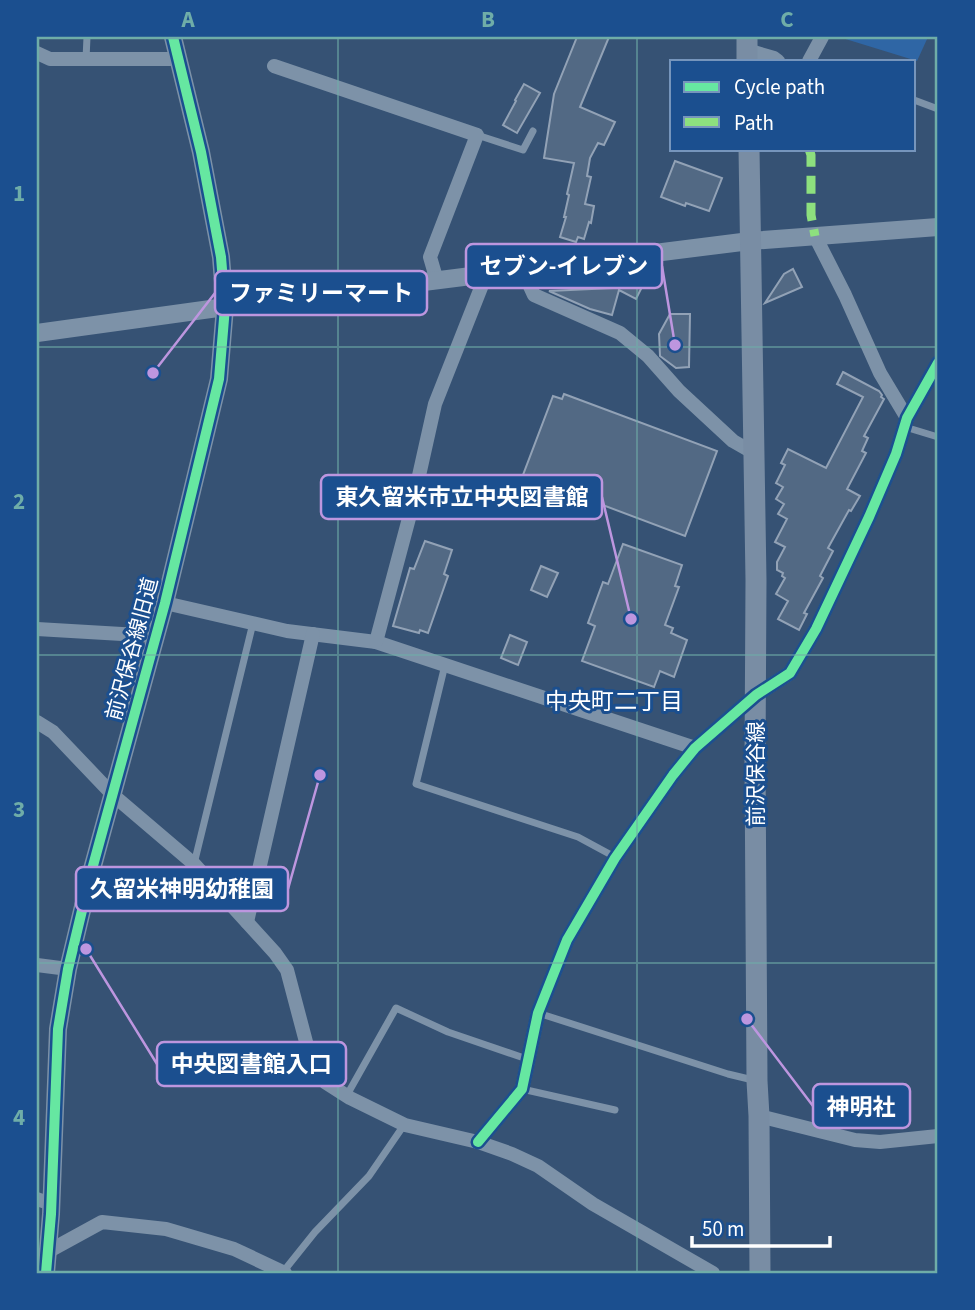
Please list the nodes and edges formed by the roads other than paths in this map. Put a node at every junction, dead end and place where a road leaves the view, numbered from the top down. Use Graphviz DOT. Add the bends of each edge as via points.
graph roads {
  1 [pos="87,37"];
  2 [pos="173,37"];
  3 [pos="822,37"];
  4 [pos="747,45"];
  5 [pos="37,54"];
  6 [pos="86,59"];
  7 [pos="179,59"];
  8 [pos="777,60"];
  9 [pos="810,60"];
  10 [pos="274,66"];
  11 [pos="916,101"];
  12 [pos="938,109"];
  13 [pos="533,131"];
  14 [pos="477,135"];
  15 [pos="749,150"];
  16 [pos="938,227"];
  17 [pos="815,236"];
  18 [pos="750,241"];
  19 [pos="523,271"];
  20 [pos="486,275"];
  21 [pos="438,281"];
  22 [pos="225,307"];
  23 [pos="37,333"];
  24 [pos="938,363"];
  25 [pos="906,423"];
  26 [pos="938,437"];
  27 [pos="754,453"];
  28 [pos="165,603"];
  29 [pos="253,624"];
  30 [pos="37,628"];
  31 [pos="313,635"];
  32 [pos="156,636"];
  33 [pos="376,642"];
  34 [pos="445,665"];
  35 [pos="756,695"];
  36 [pos="37,722"];
  37 [pos="695,748"];
  38 [pos="113,795"];
  39 [pos="615,858"];
  40 [pos="194,864"];
  41 [pos="247,922"];
  42 [pos="37,965"];
  43 [pos="68,969"];
  44 [pos="538,1013"];
  45 [pos="527,1059"];
  46 [pos="757,1081"];
  47 [pos="522,1089"];
  48 [pos="346,1096"];
  49 [pos="615,1110"];
  50 [pos="760,1116"];
  51 [pos="405,1125"];
  52 [pos="937,1133"];
  53 [pos="478,1142"];
  54 [pos="44,1201"];
  55 [pos="48,1251"];
  56 [pos="46,1273"];
  57 [pos="284,1273"];
  58 [pos="713,1273"];
  59 [pos="760,1273"];
  1 -- 6 [label="lane"];
  2 -- 7 [label="street, 前沢保谷線旧道"];
  3 -- 9 [label="street"];
  4 -- 8 [label="street"];
  5 -- 6 [label="street" via="50,59"];
  6 -- 7 [label="street"];
  7 -- 22 [label="street, 前沢保谷線旧道" via="221,257"];
  10 -- 14 [label="street"];
  11 -- 12 [label="lane"];
  13 -- 14 [label="lane" via="523,150"];
  14 -- 21 [label="street" via="430,257"];
  15 -- 18 [label="main road, 前沢保谷線"];
  16 -- 17 [label="street"];
  17 -- 18 [label="street"];
  17 -- 25 [label="street"];
  18 -- 19 [label="street"];
  18 -- 27 [label="main road, 前沢保谷線"];
  19 -- 20 [label="street"];
  19 -- 27 [label="street" via="534,295 620,332 733,440"];
  20 -- 21 [label="street"];
  20 -- 33 [label="street" via="435,404"];
  21 -- 22 [label="street"];
  22 -- 23 [label="street"];
  22 -- 28 [label="street, 前沢保谷線旧道" via="219,379"];
  24 -- 25 [label="street"];
  25 -- 26 [label="lane"];
  25 -- 35 [label="street" via="869,517 816,629 790,673"];
  27 -- 35 [label="main road, 前沢保谷線"];
  28 -- 29 [label="street"];
  28 -- 32 [label="street, 前沢保谷線旧道"];
  29 -- 31 [label="street"];
  29 -- 40 [label="lane"];
  30 -- 32 [label="street"];
  31 -- 33 [label="street"];
  31 -- 41 [label="street"];
  32 -- 38 [label="street, 前沢保谷線旧道"];
  33 -- 34 [label="street"];
  34 -- 37 [label="street"];
  34 -- 39 [label="lane" via="416,784 578,837"];
  35 -- 37 [label="street"];
  35 -- 46 [label="main road, 前沢保谷線"];
  36 -- 38 [label="street" via="53,732"];
  37 -- 39 [label="street"];
  38 -- 40 [label="street"];
  38 -- 43 [label="street, 前沢保谷線旧道"];
  39 -- 44 [label="street" via="567,940"];
  40 -- 41 [label="street"];
  41 -- 48 [label="street" via="287,970 310,1057 325,1082"];
  42 -- 43 [label="street"];
  43 -- 54 [label="street, 前沢保谷線旧道" via="58,1029"];
  44 -- 45 [label="street"];
  44 -- 46 [label="lane"];
  45 -- 47 [label="street"];
  45 -- 48 [label="lane" via="448,1032 396,1007"];
  46 -- 50 [label="main road, 前沢保谷線"];
  47 -- 49 [label="lane"];
  47 -- 53 [label="street"];
  48 -- 51 [label="street"];
  50 -- 52 [label="street" via="855,1140 880,1142"];
  50 -- 59 [label="main road, 前沢保谷線"];
  51 -- 53 [label="street"];
  51 -- 57 [label="lane" via="369,1176 315,1232"];
  53 -- 58 [label="street" via="538,1166 593,1204"];
  54 -- 55 [label="street, 前沢保谷線旧道"];
  55 -- 56 [label="street, 前沢保谷線旧道"];
  55 -- 57 [label="street" via="102,1222 166,1229 234,1249"];
}
